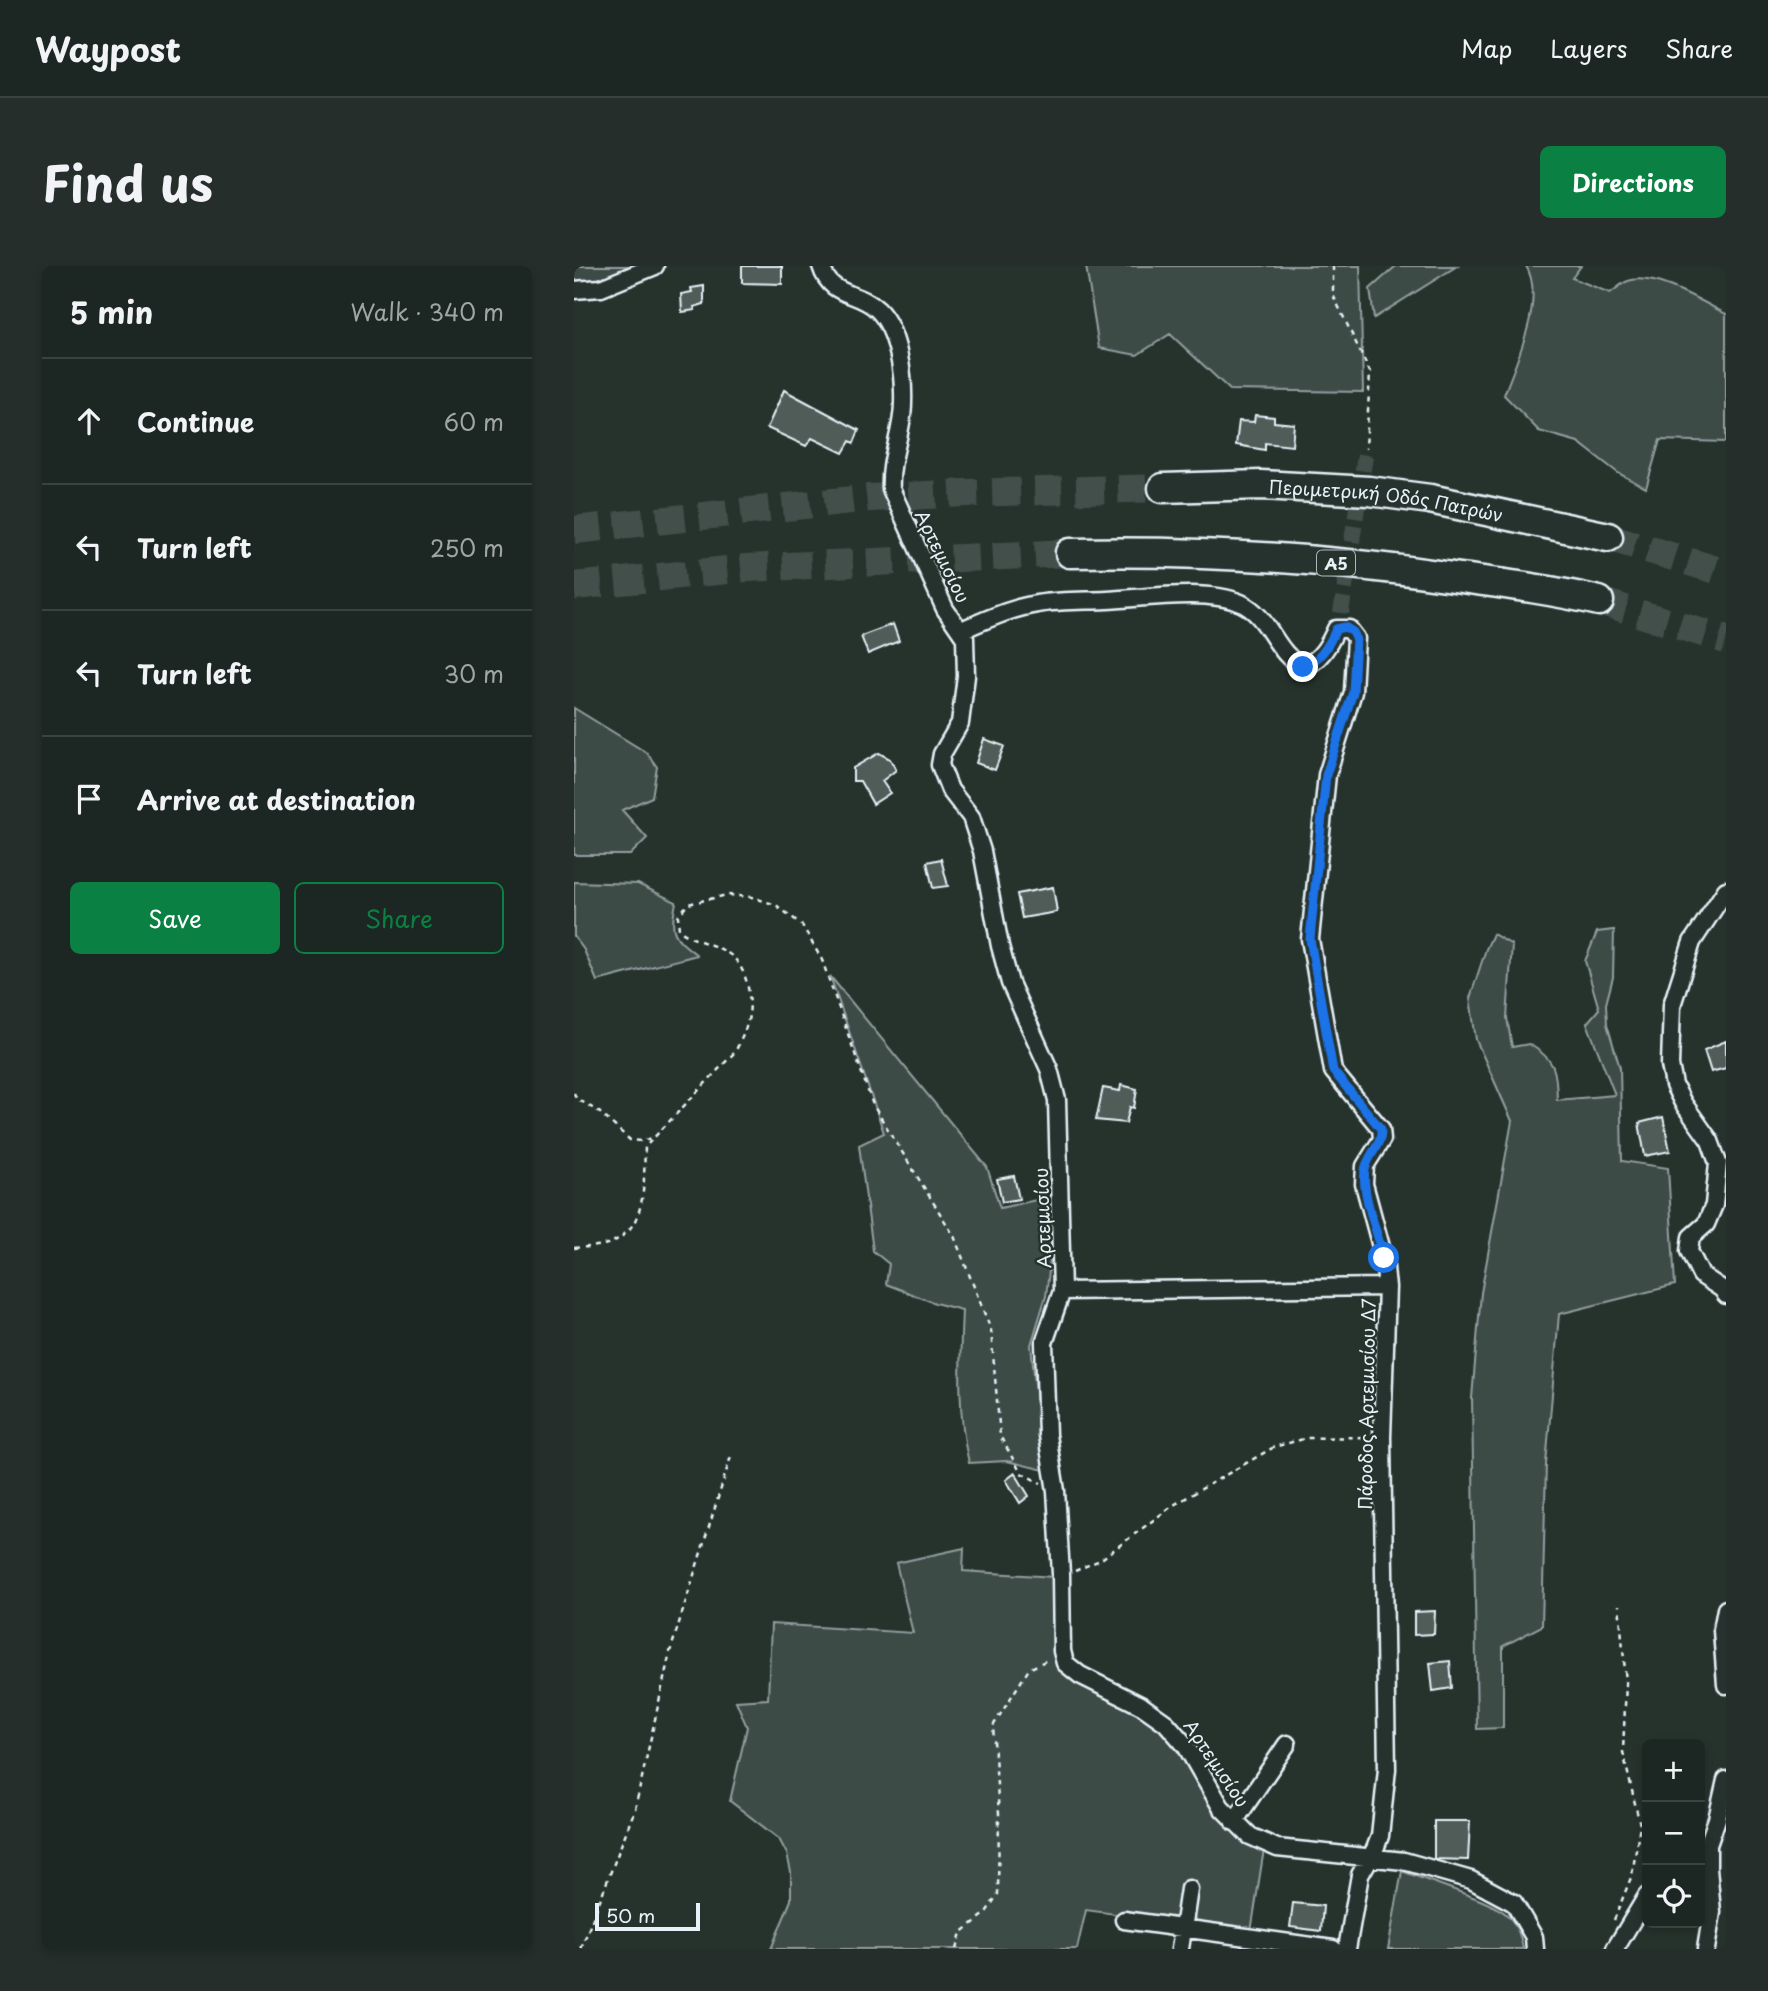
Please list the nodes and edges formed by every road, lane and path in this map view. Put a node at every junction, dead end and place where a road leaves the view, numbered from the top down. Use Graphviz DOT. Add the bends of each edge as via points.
graph roads {
  1 [pos="655,266"];
  2 [pos="821,266"];
  3 [pos="1333,266"];
  4 [pos="574,290"];
  5 [pos="1366,449"];
  6 [pos="1163,488"];
  7 [pos="1608,537"];
  8 [pos="1070,553"];
  9 [pos="1598,601"];
  10 [pos="961,631"];
  11 [pos="1726,890"];
  12 [pos="574,1093"];
  13 [pos="655,1137"];
  14 [pos="574,1248"];
  15 [pos="1387,1287"];
  16 [pos="1062,1291"];
  17 [pos="1726,1295"];
  18 [pos="1382,1437"];
  19 [pos="732,1453"];
  20 [pos="1056,1491"];
  21 [pos="1061,1574"];
  22 [pos="1619,1605"];
  23 [pos="1726,1609"];
  24 [pos="1062,1651"];
  25 [pos="1726,1685"];
  26 [pos="1287,1744"];
  27 [pos="1726,1780"];
  28 [pos="1234,1822"];
  29 [pos="1370,1858"];
  30 [pos="1189,1889"];
  31 [pos="1642,1904"];
  32 [pos="1124,1920"];
  33 [pos="1612,1924"];
  34 [pos="1183,1929"];
  35 [pos="581,1949"];
  36 [pos="956,1949"];
  37 [pos="1180,1949"];
  38 [pos="1333,1949"];
  39 [pos="1347,1949"];
  40 [pos="1535,1949"];
  41 [pos="1615,1949"];
  42 [pos="1706,1949"];
  1 -- 4 [label="street" via="601,288"];
  2 -- 10 [label="street, Αρτεμισίου" via="838,291 877,309 896,340 904,404 891,489 946,609"];
  3 -- 5 [label="path" via="1333,295 1370,372"];
  6 -- 7 [label="highway, Περιμετρική Οδός Πατρών" via="1261,485 1369,491 1430,499"];
  8 -- 9 [label="highway, Α5" via="1156,552 1344,563"];
  10 -- 15 [label="street, Πάροδος Αρτεμισίου Δ7" via="1038,604 1193,596 1239,602 1253,609 1283,653 1303,667 1320,658 1339,621 1356,638 1353,692 1326,775 1310,939 1333,1071 1381,1129 1382,1139 1365,1166 1364,1184"];
  10 -- 16 [label="street, Αρτεμισίου" via="967,652 962,712 940,765 950,790 971,817 1010,983 1049,1069 1056,1100"];
  11 -- 17 [label="street" via="1692,942 1676,992 1670,1065 1674,1085 1710,1141 1718,1163 1714,1205 1706,1224 1692,1237 1689,1251 1701,1275"];
  12 -- 13 [label="path" via="630,1140"];
  13 -- 14 [label="path" via="645,1147 637,1222 606,1244"];
  13 -- 20 [label="path" via="735,1052 750,1013 741,966 730,954 679,930 678,916 688,904 727,895 776,905 802,925 822,960 873,1105 954,1236 991,1330 1000,1436 1021,1474"];
  15 -- 16 [label="street"];
  15 -- 18 [label="street, Πάροδος Αρτεμισίου Δ7"];
  16 -- 20 [label="street, Αρτεμισίου" via="1044,1343 1047,1435"];
  18 -- 21 [label="path" via="1307,1438 1274,1447 1172,1506 1100,1560"];
  18 -- 29 [label="street, Πάροδος Αρτεμισίου Δ7" via="1387,1769 1378,1843"];
  19 -- 35 [label="path" via="670,1653 635,1810"];
  20 -- 21 [label="street, Αρτεμισίου"];
  21 -- 24 [label="street, Αρτεμισίου"];
  22 -- 33 [label="path" via="1626,1682 1623,1752 1640,1825 1632,1875"];
  23 -- 25 [label="street" via="1722,1630"];
  24 -- 28 [label="street, Αρτεμισίου" via="1074,1672 1166,1723"];
  24 -- 36 [label="path" via="1029,1669 993,1726 998,1894 985,1914 961,1933"];
  26 -- 28 [label="street"];
  27 -- 42 [label="street" via="1708,1844 1712,1912"];
  28 -- 29 [label="street, Αρτεμισίου" via="1269,1846"];
  29 -- 39 [label="street, Πάροδος Αρτεμισίου Δ7" via="1356,1889"];
  29 -- 40 [label="street, Αρτεμισίου" via="1404,1861 1471,1880 1514,1903 1534,1937"];
  30 -- 34 [label="street"];
  31 -- 41 [label="street"];
  32 -- 34 [label="street"];
  34 -- 37 [label="street"];
  34 -- 38 [label="street"];
}
